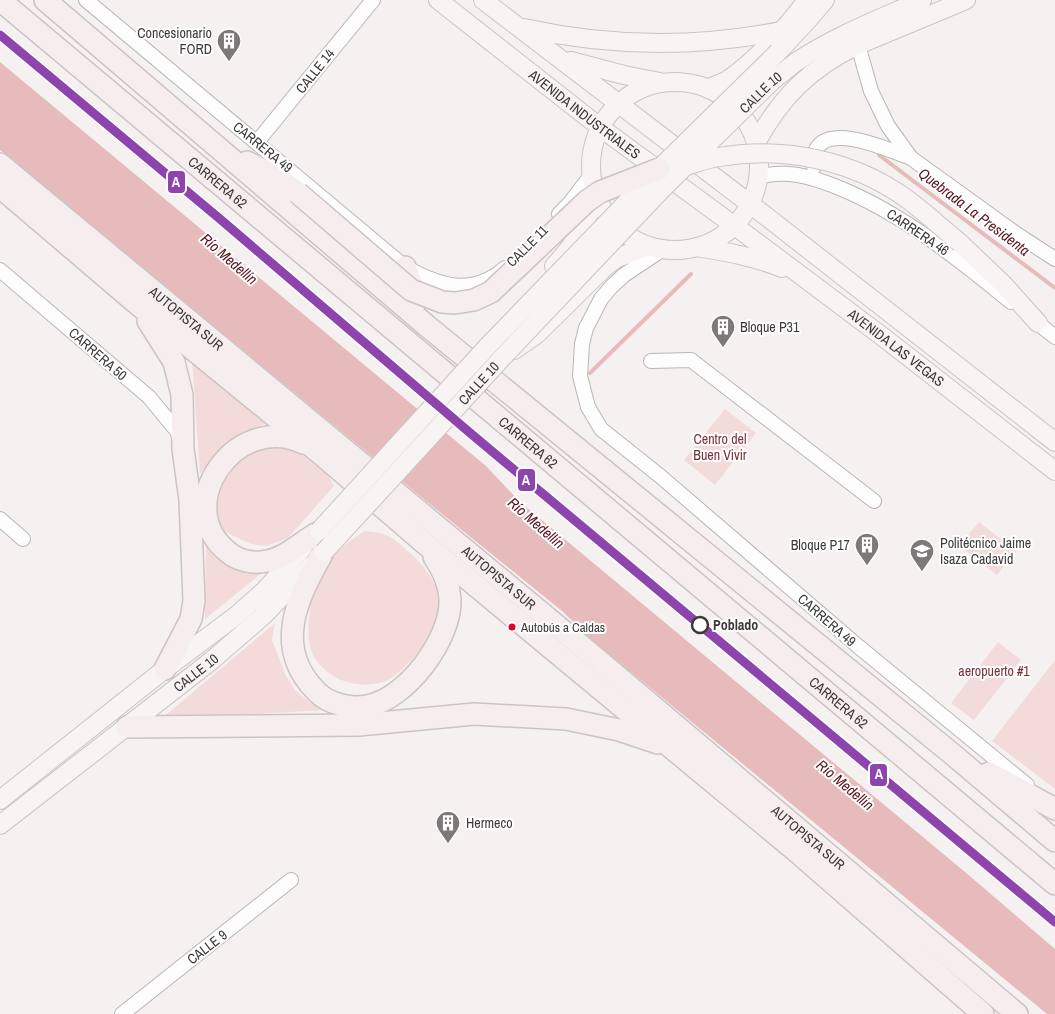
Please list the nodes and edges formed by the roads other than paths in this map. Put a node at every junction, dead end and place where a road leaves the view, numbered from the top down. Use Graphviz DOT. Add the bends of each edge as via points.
graph roads {
  1 [pos="0,0"];
  2 [pos="45,0"];
  3 [pos="86,0"];
  4 [pos="373,0"];
  5 [pos="438,0"];
  6 [pos="483,0"];
  7 [pos="807,0"];
  8 [pos="825,0"];
  9 [pos="922,0"];
  10 [pos="966,0"];
  11 [pos="519,27"];
  12 [pos="781,31"];
  13 [pos="858,45"];
  14 [pos="758,54"];
  15 [pos="559,58"];
  16 [pos="668,83"];
  17 [pos="708,89"];
  18 [pos="791,92"];
  19 [pos="619,104"];
  20 [pos="601,128"];
  21 [pos="257,142"];
  22 [pos="756,143"];
  23 [pos="218,148"];
  24 [pos="911,158"];
  25 [pos="0,164"];
  26 [pos="685,166"];
  27 [pos="659,169"];
  28 [pos="758,176"];
  29 [pos="593,183"];
  30 [pos="826,183"];
  31 [pos="2,188"];
  32 [pos="750,204"];
  33 [pos="734,225"];
  34 [pos="698,247"];
  35 [pos="656,248"];
  36 [pos="1055,260"];
  37 [pos="405,267"];
  38 [pos="0,270"];
  39 [pos="804,277"];
  40 [pos="445,284"];
  41 [pos="135,302"];
  42 [pos="1038,323"];
  43 [pos="427,326"];
  44 [pos="1055,337"];
  45 [pos="486,348"];
  46 [pos="501,359"];
  47 [pos="651,361"];
  48 [pos="1055,442"];
  49 [pos="183,449"];
  50 [pos="321,454"];
  51 [pos="1055,471"];
  52 [pos="874,501"];
  53 [pos="0,519"];
  54 [pos="23,539"];
  55 [pos="423,542"];
  56 [pos="320,543"];
  57 [pos="165,669"];
  58 [pos="127,727"];
  59 [pos="670,747"];
  60 [pos="951,753"];
  61 [pos="0,800"];
  62 [pos="1055,809"];
  63 [pos="0,825"];
  64 [pos="1055,841"];
  65 [pos="291,880"];
  66 [pos="1055,884"];
  67 [pos="122,1014"];
  68 [pos="984,1014"];
  69 [pos="1017,1014"];
  1 -- 66 [label="highway, CARRERA 62"];
  2 -- 23 [label="highway, CARRERA 62"];
  3 -- 21 [label="street, CARRERA 49"];
  4 -- 21 [label="street, CALLE 14"];
  5 -- 20 [label="main road, AVENIDA INDUSTRIALES"];
  6 -- 11 [label="main road"];
  7 -- 12 [label="main road"];
  8 -- 27 [label="main road, CALLE 10, bridge" via="778,52"];
  9 -- 26 [label="main road, CALLE 10, bridge" via="838,38 796,62 772,81"];
  10 -- 13 [label="main road"];
  11 -- 12 [label="main road" via="585,39 641,44 699,42"];
  11 -- 15 [label="main road"];
  12 -- 14 [label="main road"];
  13 -- 18 [label="main road" via="812,72"];
  13 -- 24 [label="street" via="871,91 888,126"];
  14 -- 17 [label="main road" via="728,79"];
  14 -- 18 [label="main road" via="768,79 778,88"];
  15 -- 16 [label="main road" via="624,76"];
  15 -- 19 [label="main road"];
  16 -- 17 [label="main road" via="688,83"];
  16 -- 19 [label="main road" via="642,89"];
  17 -- 22 [label="main road" via="729,102 746,120"];
  18 -- 22 [label="main road"];
  19 -- 20 [label="main road"];
  19 -- 32 [label="main road"];
  20 -- 29 [label="main road" via="593,151"];
  20 -- 33 [label="main road, AVENIDA INDUSTRIALES"];
  21 -- 37 [label="street, CARRERA 49"];
  22 -- 28 [label="main road"];
  23 -- 27 [label="highway, bridge" via="278,178 412,290 442,302 455,303 474,300 491,292 600,192"];
  23 -- 43 [label="highway, CARRERA 62"];
  24 -- 30 [label="street" via="858,139 829,138 819,146 814,157 815,170"];
  24 -- 36 [label="street"];
  25 -- 69 [label="highway, AUTOPISTA SUR" via="597,659"];
  26 -- 42 [label="main road, bridge" via="717,157 750,153 784,154 849,168 908,200 960,243"];
  26 -- 46 [label="main road, CALLE 10, bridge"];
  27 -- 45 [label="main road, CALLE 10, bridge"];
  28 -- 30 [label="street, CARRERA 46" via="788,174"];
  28 -- 32 [label="main road"];
  29 -- 35 [label="main road" via="603,209 615,225 630,238"];
  29 -- 40 [label="street, CALLE 11" via="496,276 480,284 461,287"];
  29 -- 45 [label="main road, bridge" via="592,208 570,249 506,316"];
  30 -- 42 [label="street, CARRERA 46" via="895,216 954,256"];
  31 -- 41 [label="highway, AUTOPISTA SUR"];
  32 -- 33 [label="main road"];
  32 -- 48 [label="main road, AVENIDA LAS VEGAS"];
  33 -- 34 [label="main road" via="717,239"];
  33 -- 39 [label="main road, AVENIDA LAS VEGAS"];
  34 -- 35 [label="main road" via="680,250"];
  34 -- 39 [label="main road" via="739,254"];
  35 -- 46 [label="main road, bridge" via="618,258 605,267 529,341"];
  35 -- 62 [label="street, CARRERA 49" via="611,287 586,328 580,376 588,407 601,429"];
  37 -- 40 [label="street, CARRERA 49"];
  37 -- 43 [label="highway"];
  38 -- 49 [label="street, CARRERA 50" via="149,398 178,431"];
  39 -- 51 [label="main road, AVENIDA LAS VEGAS"];
  41 -- 49 [label="highway" via="174,362 182,395"];
  41 -- 50 [label="highway, AUTOPISTA SUR"];
  42 -- 44 [label="street, CARRERA 46"];
  43 -- 60 [label="highway, CARRERA 62"];
  45 -- 56 [label="main road, CALLE 10, bridge"];
  46 -- 56 [label="main road, CALLE 10, bridge"];
  47 -- 52 [label="street" via="691,360"];
  49 -- 57 [label="highway" via="190,500 194,601 191,619"];
  50 -- 55 [label="highway, AUTOPISTA SUR"];
  50 -- 56 [label="highway" via="285,436 268,436 248,442 219,466 210,482 206,515 219,546 249,562 268,561"];
  53 -- 54 [label="street"];
  55 -- 56 [label="highway" via="447,579 450,600 447,621 425,664 408,683 388,698 367,706 344,706 321,696 305,680 296,661 293,636 296,610"];
  55 -- 59 [label="highway, AUTOPISTA SUR"];
  56 -- 57 [label="main road, CALLE 10" via="237,615"];
  56 -- 58 [label="main road, CALLE 10" via="263,616"];
  57 -- 61 [label="main road, CALLE 10"];
  58 -- 59 [label="highway" via="359,725 474,714 566,719 619,730"];
  58 -- 63 [label="main road, CALLE 10"];
  59 -- 68 [label="highway, AUTOPISTA SUR"];
  60 -- 62 [label="highway"];
  60 -- 64 [label="highway, CARRERA 62"];
  65 -- 67 [label="street, CALLE 9"];
}
